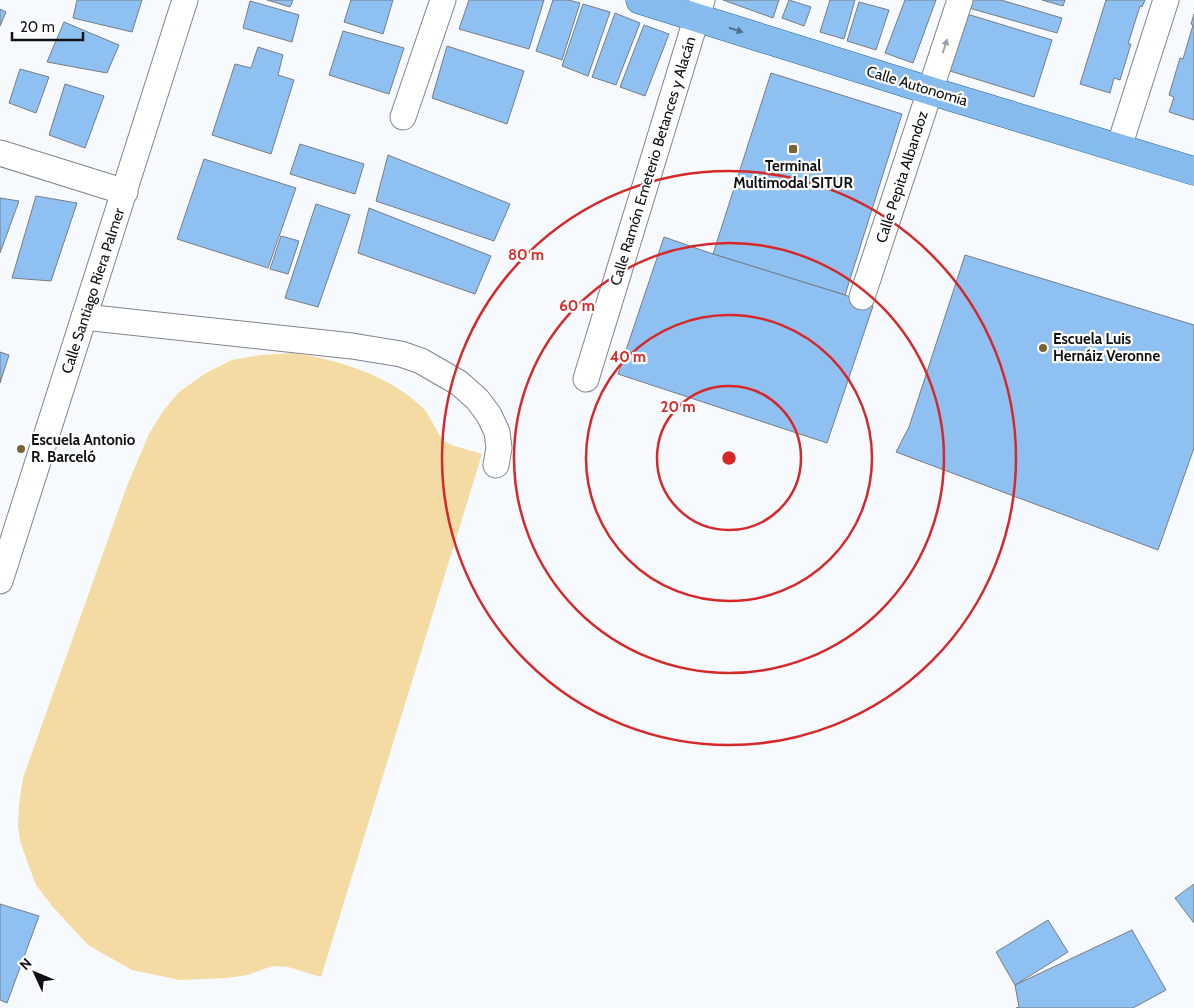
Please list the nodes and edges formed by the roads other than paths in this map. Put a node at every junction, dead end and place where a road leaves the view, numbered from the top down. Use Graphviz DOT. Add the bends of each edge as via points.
graph roads {
  1 [pos="185,0"];
  2 [pos="443,0"];
  3 [pos="640,0"];
  4 [pos="960,0"];
  5 [pos="1166,0"];
  6 [pos="700,9"];
  7 [pos="930,91"];
  8 [pos="403,117"];
  9 [pos="1119,147"];
  10 [pos="0,153"];
  11 [pos="1194,170"];
  12 [pos="125,192"];
  13 [pos="862,297"];
  14 [pos="84,317"];
  15 [pos="586,379"];
  16 [pos="496,465"];
  17 [pos="0,582"];
  1 -- 12 [label="street, Calle Santiago Riera Palmer"];
  2 -- 8 [label="street"];
  3 -- 6 [label="main road, Calle Autonomía"];
  7 -- 4 [label="street, Calle Pepita Albandoz, one-way"];
  5 -- 9 [label="street"];
  6 -- 7 [label="main road, Calle Autonomía, one-way"];
  6 -- 15 [label="street, Calle Ramón Emeterio Betances y Alacán"];
  7 -- 9 [label="main road, Calle Autonomía"];
  7 -- 13 [label="street, Calle Pepita Albandoz"];
  9 -- 11 [label="main road, Calle Autonomía"];
  10 -- 12 [label="street"];
  12 -- 14 [label="street, Calle Santiago Riera Palmer"];
  14 -- 16 [label="street" via="352,346 401,354 421,361 452,379 477,399 489,415 497,432"];
  14 -- 17 [label="street, Calle Santiago Riera Palmer"];
}
